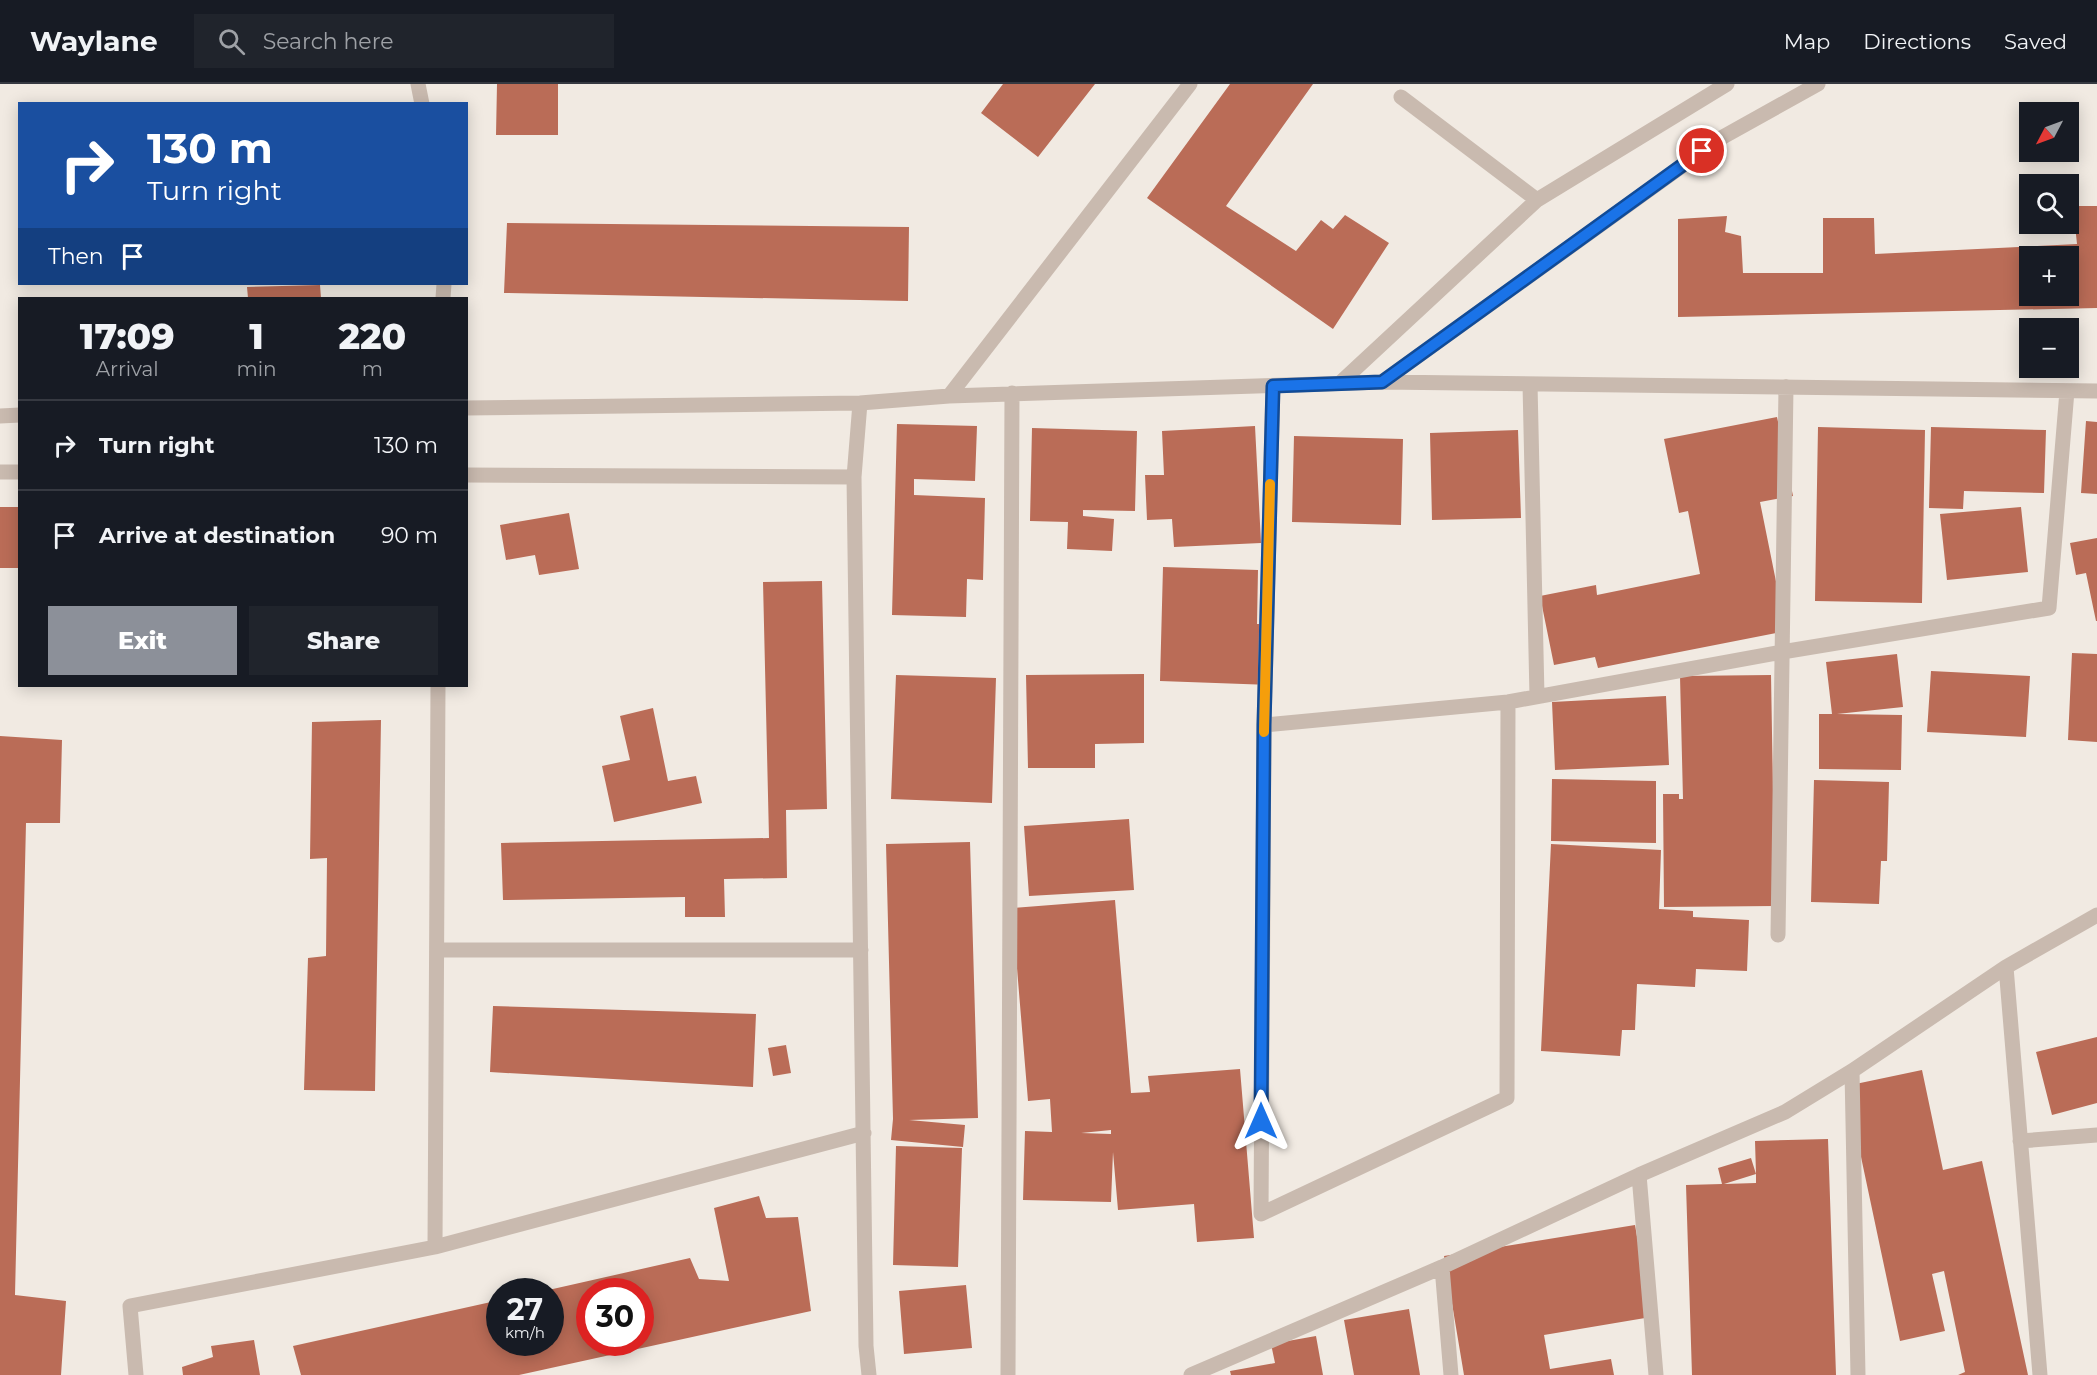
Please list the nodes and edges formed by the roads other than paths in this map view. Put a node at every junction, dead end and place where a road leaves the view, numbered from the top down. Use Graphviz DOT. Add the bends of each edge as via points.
graph roads {
  1 [pos="418,84"];
  2 [pos="1190,84"];
  3 [pos="1727,84"];
  4 [pos="1818,84"];
  5 [pos="1401,97"];
  6 [pos="422,102"];
  7 [pos="1538,200"];
  8 [pos="1382,382"];
  9 [pos="1340,383"];
  10 [pos="1530,384"];
  11 [pos="1273,386"];
  12 [pos="1786,387"];
  13 [pos="2067,391"];
  14 [pos="2097,391"];
  15 [pos="1012,393"];
  16 [pos="949,396"];
  17 [pos="860,403"];
  18 [pos="468,408"];
  19 [pos="18,415"];
  20 [pos="0,416"];
  21 [pos="0,472"];
  22 [pos="18,472"];
  23 [pos="468,475"];
  24 [pos="854,477"];
  25 [pos="1782,652"];
  26 [pos="438,687"];
  27 [pos="1537,696"];
  28 [pos="1508,702"];
  29 [pos="1264,725"];
  30 [pos="2097,915"];
  31 [pos="1778,935"];
  32 [pos="436,950"];
  33 [pos="861,950"];
  34 [pos="2006,967"];
  35 [pos="1852,1071"];
  36 [pos="864,1133"];
  37 [pos="2097,1135"];
  38 [pos="2020,1141"];
  39 [pos="1639,1175"];
  40 [pos="435,1247"];
  41 [pos="1442,1268"];
  42 [pos="136,1375"];
  43 [pos="869,1375"];
  44 [pos="1008,1375"];
  45 [pos="1191,1375"];
  46 [pos="1451,1375"];
  47 [pos="1656,1375"];
  48 [pos="1858,1375"];
  49 [pos="2040,1375"];
  1 -- 6 [label="street"];
  2 -- 16 [label="street"];
  3 -- 7 [label="street"];
  4 -- 8 [label="street" via="1721,138"];
  5 -- 7 [label="street"];
  7 -- 9 [label="street"];
  8 -- 9 [label="street"];
  8 -- 10 [label="street"];
  9 -- 11 [label="street"];
  10 -- 12 [label="street"];
  10 -- 27 [label="street"];
  11 -- 15 [label="street"];
  11 -- 29 [label="street"];
  12 -- 13 [label="street"];
  12 -- 25 [label="street"];
  13 -- 14 [label="street"];
  13 -- 25 [label="street" via="2049,608"];
  15 -- 16 [label="street"];
  15 -- 44 [label="street"];
  16 -- 17 [label="street"];
  17 -- 18 [label="street"];
  17 -- 24 [label="street"];
  19 -- 20 [label="street"];
  21 -- 22 [label="street"];
  23 -- 24 [label="street"];
  24 -- 33 [label="street"];
  25 -- 27 [label="street"];
  25 -- 31 [label="street"];
  26 -- 32 [label="street"];
  27 -- 28 [label="street"];
  28 -- 29 [label="street"];
  28 -- 29 [label="street" via="1507,1098 1261,1214"];
  30 -- 34 [label="street"];
  32 -- 33 [label="street"];
  32 -- 40 [label="street"];
  33 -- 36 [label="street"];
  34 -- 35 [label="street"];
  34 -- 38 [label="street"];
  35 -- 39 [label="street" via="1785,1112"];
  35 -- 48 [label="street"];
  36 -- 40 [label="street"];
  36 -- 43 [label="street"];
  37 -- 38 [label="street"];
  38 -- 49 [label="street"];
  39 -- 41 [label="street"];
  39 -- 47 [label="street"];
  40 -- 42 [label="street" via="130,1306"];
  41 -- 45 [label="street"];
  41 -- 46 [label="street"];
}
